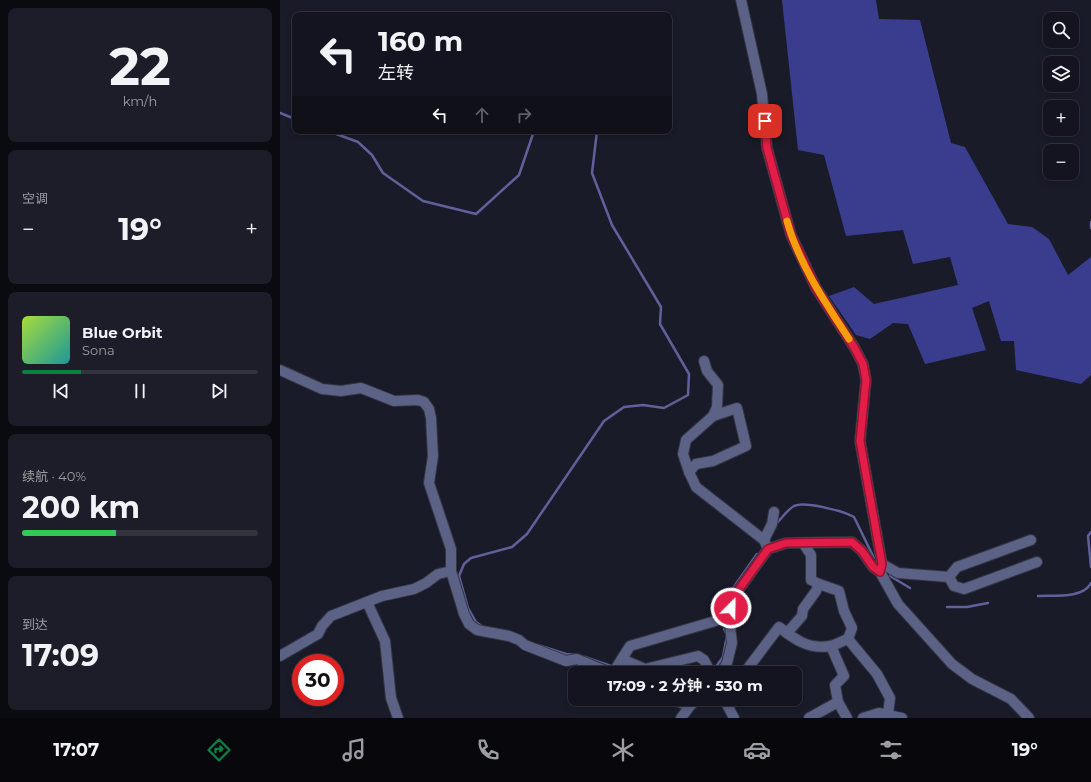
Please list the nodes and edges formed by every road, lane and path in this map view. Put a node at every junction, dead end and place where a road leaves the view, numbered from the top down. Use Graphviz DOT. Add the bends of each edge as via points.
graph roads {
  1 [pos="741,0"];
  2 [pos="704,361"];
  3 [pos="280,370"];
  4 [pos="713,416"];
  5 [pos="689,472"];
  6 [pos="774,512"];
  7 [pos="1031,540"];
  8 [pos="803,543"];
  9 [pos="766,545"];
  10 [pos="1037,562"];
  11 [pos="881,568"];
  12 [pos="451,571"];
  13 [pos="949,577"];
  14 [pos="819,584"];
  15 [pos="367,602"];
  16 [pos="729,617"];
  17 [pos="787,633"];
  18 [pos="848,639"];
  19 [pos="831,646"];
  20 [pos="280,656"];
  21 [pos="607,666"];
  22 [pos="616,666"];
  23 [pos="657,666"];
  24 [pos="707,666"];
  25 [pos="725,666"];
  26 [pos="750,666"];
  27 [pos="838,702"];
  28 [pos="691,706"];
  29 [pos="728,706"];
  30 [pos="888,714"];
  31 [pos="398,718"];
  32 [pos="681,718"];
  33 [pos="734,718"];
  34 [pos="809,718"];
  35 [pos="847,718"];
  36 [pos="863,718"];
  37 [pos="902,718"];
  38 [pos="1029,718"];
  1 -- 11 [label="street" via="762,94 767,148 791,235 816,288 863,364 866,380 860,441"];
  2 -- 4 [label="street" via="707,371 718,385 717,407"];
  3 -- 12 [label="street" via="322,388 341,391 361,388 394,401 424,402 431,418 433,456 429,483 451,549"];
  4 -- 5 [label="street" via="686,440 683,454"];
  4 -- 5 [label="street" via="737,408 746,446 713,461 696,464"];
  5 -- 9 [label="street" via="696,487"];
  6 -- 9 [label="street"];
  7 -- 13 [label="street" via="957,567"];
  8 -- 9 [label="street"];
  8 -- 11 [label="street" via="852,542 873,567"];
  8 -- 14 [label="street" via="811,556 811,580"];
  9 -- 16 [label="street" via="732,599"];
  10 -- 13 [label="street" via="964,589 954,586"];
  11 -- 13 [label="street" via="898,573"];
  11 -- 38 [label="street" via="898,604 952,664 972,679 1011,700"];
  12 -- 15 [label="street" via="438,574 414,589"];
  12 -- 21 [label="street" via="464,614 469,624 477,630 509,636 566,661 577,659"];
  14 -- 17 [label="street" via="802,609 802,616"];
  14 -- 18 [label="street" via="839,591 852,628"];
  15 -- 20 [label="street" via="331,616 318,634"];
  15 -- 31 [label="street" via="385,641 391,698"];
  16 -- 22 [label="street" via="630,646"];
  16 -- 25 [label="street" via="732,643"];
  17 -- 19 [label="street" via="798,641 817,647"];
  17 -- 26 [label="street" via="779,627"];
  18 -- 19 [label="street"];
  18 -- 30 [label="street" via="877,674 890,698"];
  19 -- 27 [label="street" via="844,676 835,685"];
  23 -- 24 [label="street" via="698,656"];
  27 -- 34 [label="street"];
  27 -- 35 [label="street"];
  28 -- 32 [label="street"];
  29 -- 33 [label="street"];
  30 -- 36 [label="street" via="879,713"];
  30 -- 37 [label="street"];
}
